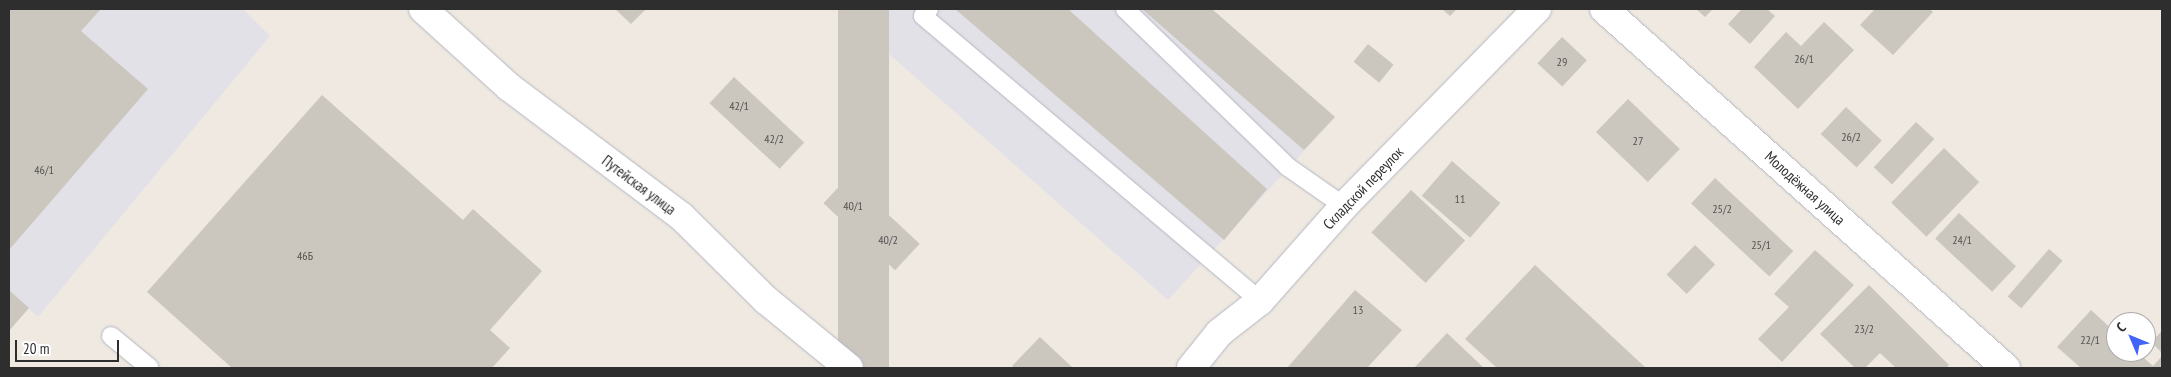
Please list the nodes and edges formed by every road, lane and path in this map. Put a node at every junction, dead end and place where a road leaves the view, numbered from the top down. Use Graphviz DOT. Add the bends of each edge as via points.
graph roads {
  1 [pos="423,9"];
  2 [pos="1125,9"];
  3 [pos="1537,9"];
  4 [pos="1604,9"];
  5 [pos="922,11"];
  6 [pos="1344,206"];
  7 [pos="1260,301"];
  8 [pos="111,336"];
  9 [pos="150,368"];
  10 [pos="849,368"];
  11 [pos="1191,368"];
  12 [pos="2006,368"];
  1 -- 10 [label="street, Путейская улица" via="509,87 681,216 766,300"];
  2 -- 6 [label="lane" via="1288,167"];
  3 -- 6 [label="street, Складской переулок"];
  4 -- 12 [label="street, Молодёжная улица"];
  5 -- 7 [label="lane"];
  6 -- 7 [label="street, Складской переулок"];
  7 -- 11 [label="street, Складской переулок" via="1219,333"];
  8 -- 9 [label="lane"];
}
